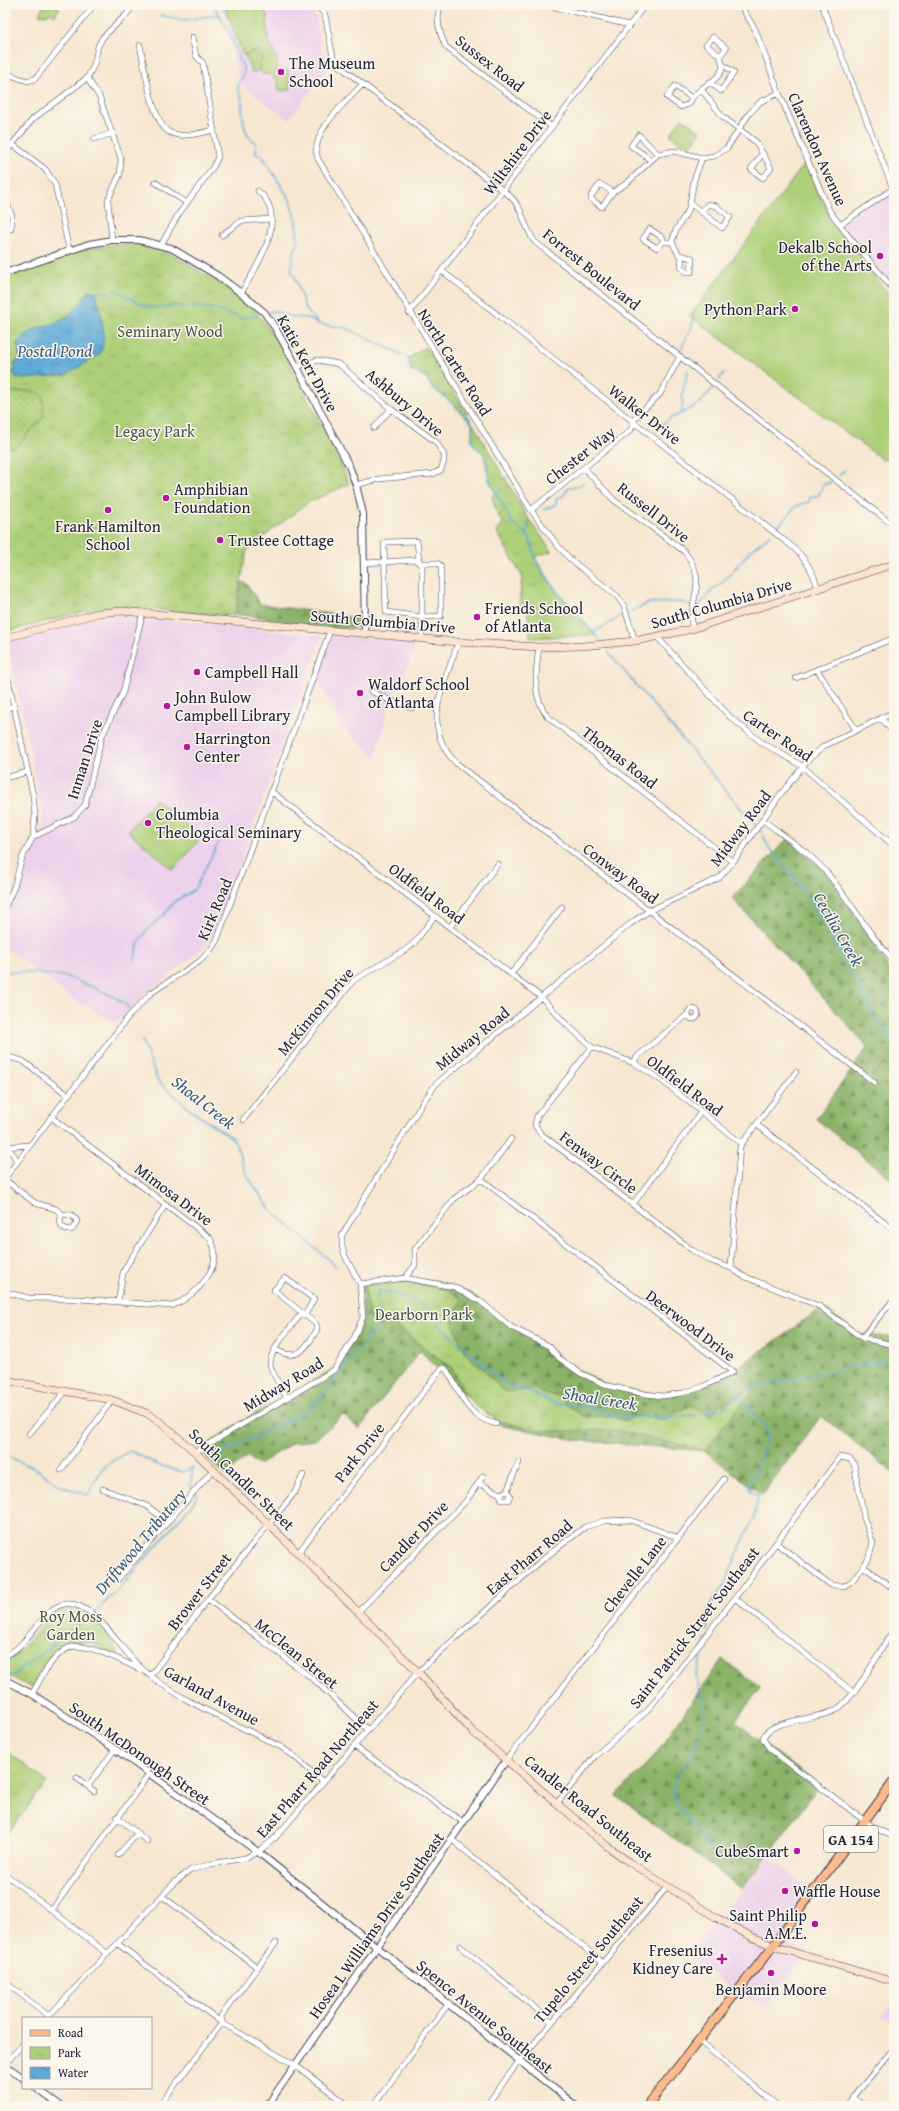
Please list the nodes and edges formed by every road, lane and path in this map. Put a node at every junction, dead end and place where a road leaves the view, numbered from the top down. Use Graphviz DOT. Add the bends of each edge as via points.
graph roads {
  1 [pos="94,5"];
  2 [pos="134,5"];
  3 [pos="317,5"];
  4 [pos="440,5"];
  5 [pos="546,5"];
  6 [pos="645,5"];
  7 [pos="742,5"];
  8 [pos="822,5"];
  9 [pos="629,25"];
  10 [pos="192,37"];
  11 [pos="140,45"];
  12 [pos="720,56"];
  13 [pos="723,64"];
  14 [pos="5,73"];
  15 [pos="87,78"];
  16 [pos="710,82"];
  17 [pos="363,84"];
  18 [pos="701,89"];
  19 [pos="780,93"];
  20 [pos="692,98"];
  21 [pos="552,127"];
  22 [pos="214,130"];
  23 [pos="740,130"];
  24 [pos="112,134"];
  25 [pos="94,139"];
  26 [pos="12,144"];
  27 [pos="5,153"];
  28 [pos="658,154"];
  29 [pos="762,154"];
  30 [pos="702,158"];
  31 [pos="650,161"];
  32 [pos="155,182"];
  33 [pos="893,188"];
  34 [pos="258,191"];
  35 [pos="504,191"];
  36 [pos="613,192"];
  37 [pos="5,199"];
  38 [pos="187,203"];
  39 [pos="690,203"];
  40 [pos="701,212"];
  41 [pos="271,218"];
  42 [pos="840,226"];
  43 [pos="11,229"];
  44 [pos="222,235"];
  45 [pos="112,240"];
  46 [pos="663,242"];
  47 [pos="672,242"];
  48 [pos="161,244"];
  49 [pos="69,250"];
  50 [pos="682,256"];
  51 [pos="442,271"];
  52 [pos="5,273"];
  53 [pos="894,290"];
  54 [pos="241,293"];
  55 [pos="409,313"];
  56 [pos="680,356"];
  57 [pos="298,367"];
  58 [pos="391,408"];
  59 [pos="635,424"];
  60 [pos="374,428"];
  61 [pos="584,468"];
  62 [pos="356,485"];
  63 [pos="531,510"];
  64 [pos="894,526"];
  65 [pos="384,562"];
  66 [pos="420,562"];
  67 [pos="364,563"];
  68 [pos="894,564"];
  69 [pos="818,590"];
  70 [pos="143,612"];
  71 [pos="422,617"];
  72 [pos="692,629"];
  73 [pos="330,631"];
  74 [pos="365,633"];
  75 [pos="657,637"];
  76 [pos="5,638"];
  77 [pos="422,638"];
  78 [pos="894,638"];
  79 [pos="634,641"];
  80 [pos="458,642"];
  81 [pos="539,647"];
  82 [pos="5,665"];
  83 [pos="818,671"];
  84 [pos="796,678"];
  85 [pos="371,691"];
  86 [pos="14,706"];
  87 [pos="412,708"];
  88 [pos="5,709"];
  89 [pos="894,712"];
  90 [pos="881,718"];
  91 [pos="856,730"];
  92 [pos="894,733"];
  93 [pos="802,766"];
  94 [pos="27,772"];
  95 [pos="5,778"];
  96 [pos="272,792"];
  97 [pos="764,820"];
  98 [pos="33,837"];
  99 [pos="894,846"];
  100 [pos="733,862"];
  101 [pos="498,864"];
  102 [pos="562,907"];
  103 [pos="5,908"];
  104 [pos="649,911"];
  105 [pos="434,917"];
  106 [pos="450,927"];
  107 [pos="894,960"];
  108 [pos="511,974"];
  109 [pos="542,997"];
  110 [pos="688,1014"];
  111 [pos="592,1047"];
  112 [pos="5,1056"];
  113 [pos="633,1063"];
  114 [pos="796,1072"];
  115 [pos="875,1083"];
  116 [pos="68,1095"];
  117 [pos="701,1112"];
  118 [pos="51,1117"];
  119 [pos="243,1120"];
  120 [pos="757,1125"];
  121 [pos="511,1139"];
  122 [pos="741,1143"];
  123 [pos="30,1145"];
  124 [pos="6,1147"];
  125 [pos="17,1163"];
  126 [pos="5,1179"];
  127 [pos="481,1179"];
  128 [pos="166,1204"];
  129 [pos="633,1204"];
  130 [pos="62,1214"];
  131 [pos="894,1230"];
  132 [pos="731,1268"];
  133 [pos="405,1278"];
  134 [pos="360,1284"];
  135 [pos="5,1292"];
  136 [pos="894,1299"];
  137 [pos="118,1302"];
  138 [pos="302,1313"];
  139 [pos="862,1338"];
  140 [pos="894,1345"];
  141 [pos="274,1349"];
  142 [pos="5,1380"];
  143 [pos="65,1392"];
  144 [pos="287,1398"];
  145 [pos="112,1400"];
  146 [pos="496,1424"];
  147 [pos="30,1434"];
  148 [pos="195,1452"];
  149 [pos="519,1462"];
  150 [pos="60,1470"];
  151 [pos="213,1470"];
  152 [pos="303,1475"];
  153 [pos="483,1476"];
  154 [pos="724,1479"];
  155 [pos="479,1483"];
  156 [pos="103,1489"];
  157 [pos="507,1491"];
  158 [pos="500,1494"];
  159 [pos="168,1522"];
  160 [pos="268,1524"];
  161 [pos="679,1538"];
  162 [pos="776,1543"];
  163 [pos="298,1553"];
  164 [pos="864,1567"];
  165 [pos="117,1580"];
  166 [pos="894,1588"];
  167 [pos="735,1598"];
  168 [pos="208,1599"];
  169 [pos="358,1612"];
  170 [pos="894,1629"];
  171 [pos="5,1656"];
  172 [pos="418,1672"];
  173 [pos="151,1676"];
  174 [pos="5,1680"];
  175 [pos="853,1692"];
  176 [pos="32,1694"];
  177 [pos="368,1730"];
  178 [pos="354,1746"];
  179 [pos="115,1749"];
  180 [pos="507,1759"];
  181 [pos="149,1774"];
  182 [pos="77,1778"];
  183 [pos="322,1781"];
  184 [pos="894,1781"];
  185 [pos="88,1786"];
  186 [pos="94,1791"];
  187 [pos="558,1802"];
  188 [pos="117,1817"];
  189 [pos="866,1820"];
  190 [pos="463,1822"];
  191 [pos="138,1834"];
  192 [pos="894,1837"];
  193 [pos="451,1839"];
  194 [pos="146,1841"];
  195 [pos="258,1852"];
  196 [pos="118,1856"];
  197 [pos="6,1876"];
  198 [pos="667,1887"];
  199 [pos="162,1896"];
  200 [pos="52,1910"];
  201 [pos="276,1943"];
  202 [pos="118,1944"];
  203 [pos="460,1946"];
  204 [pos="773,1946"];
  205 [pos="377,1947"];
  206 [pos="108,1954"];
  207 [pos="602,1962"];
  208 [pos="257,1967"];
  209 [pos="5,1982"];
  210 [pos="894,1982"];
  211 [pos="449,2003"];
  212 [pos="48,2017"];
  213 [pos="552,2022"];
  214 [pos="222,2023"];
  215 [pos="698,2040"];
  216 [pos="22,2045"];
  217 [pos="894,2048"];
  218 [pos="520,2060"];
  219 [pos="5,2064"];
  220 [pos="295,2065"];
  221 [pos="22,2077"];
  222 [pos="37,2089"];
  223 [pos="853,2097"];
  224 [pos="61,2106"];
  225 [pos="159,2106"];
  226 [pos="267,2106"];
  227 [pos="349,2106"];
  228 [pos="373,2106"];
  229 [pos="486,2106"];
  230 [pos="576,2106"];
  231 [pos="647,2106"];
  232 [pos="778,2106"];
  233 [pos="846,2106"];
  234 [pos="864,2106"];
  1 -- 14 [label="street" via="36,79 27,81"];
  2 -- 15 [label="street" via="103,37"];
  3 -- 17 [label="street, Forrest Boulevard" via="325,15 334,62"];
  4 -- 21 [label="street, Sussex Road" via="438,28 446,47"];
  5 -- 9 [label="street"];
  6 -- 9 [label="street, Wiltshire Drive"];
  7 -- 19 [label="street, Clarendon Avenue" via="755,29"];
  8 -- 33 [label="street"];
  9 -- 21 [label="street, Wiltshire Drive"];
  10 -- 22 [label="street" via="196,56 203,63"];
  11 -- 22 [label="street" via="148,88 163,126 169,132 180,135"];
  12 -- 13 [label="street"];
  13 -- 16 [label="street" via="719,76"];
  13 -- 16 [label="street" via="734,72 733,76 721,91"];
  15 -- 24 [label="street" via="99,96"];
  15 -- 26 [label="street" via="33,119"];
  16 -- 18 [label="street"];
  17 -- 35 [label="street, Forrest Boulevard"];
  17 -- 55 [label="street, North Carter Road" via="322,129 315,153"];
  18 -- 20 [label="street"];
  18 -- 23 [label="street" via="722,117"];
  19 -- 23 [label="street" via="760,102"];
  19 -- 42 [label="street, Clarendon Avenue" via="821,193"];
  20 -- 20 [label="street" via="675,86 667,97 681,107 689,104"];
  21 -- 35 [label="street, Wiltshire Drive"];
  22 -- 38 [label="street" via="218,157"];
  23 -- 29 [label="street" via="756,142"];
  23 -- 30 [label="street" via="727,148 714,156"];
  24 -- 25 [label="street"];
  24 -- 45 [label="street" via="122,166 108,200"];
  26 -- 27 [label="street"];
  26 -- 49 [label="street" via="51,176"];
  28 -- 30 [label="street" via="674,150"];
  28 -- 31 [label="street"];
  28 -- 31 [label="street" via="639,136 631,146"];
  29 -- 29 [label="street" via="771,168 763,178 751,169"];
  30 -- 39 [label="street" via="694,180"];
  31 -- 36 [label="street"];
  32 -- 38 [label="street"];
  33 -- 42 [label="street"];
  34 -- 41 [label="street" via="265,196 270,206"];
  35 -- 51 [label="street, Wiltshire Drive"];
  35 -- 56 [label="street, Forrest Boulevard" via="519,206 527,230 535,242"];
  36 -- 36 [label="street" via="602,207 591,199 600,184"];
  37 -- 43 [label="street" via="12,216"];
  38 -- 48 [label="street"];
  39 -- 40 [label="street"];
  39 -- 47 [label="street"];
  40 -- 40 [label="street" via="722,228 730,217 716,206 708,204"];
  41 -- 44 [label="street" via="241,221"];
  41 -- 54 [label="street" via="268,242"];
  42 -- 53 [label="street, Clarendon Avenue"];
  45 -- 48 [label="street, Katie Kerr Drive" via="139,240"];
  45 -- 49 [label="street, Katie Kerr Drive"];
  46 -- 47 [label="street"];
  47 -- 50 [label="street"];
  48 -- 54 [label="street, Katie Kerr Drive" via="218,276"];
  49 -- 52 [label="street, Katie Kerr Drive"];
  51 -- 55 [label="street, Wiltshire Drive"];
  51 -- 59 [label="street, Walker Drive"];
  54 -- 57 [label="street, Katie Kerr Drive" via="264,312"];
  55 -- 63 [label="street, North Carter Road"];
  56 -- 59 [label="street, Chester Way" via="660,394 635,418"];
  56 -- 64 [label="street, Forrest Boulevard"];
  57 -- 58 [label="street, Ashbury Drive" via="317,360 339,364"];
  57 -- 62 [label="street, Katie Kerr Drive" via="349,466"];
  58 -- 60 [label="street"];
  58 -- 62 [label="street, Ashbury Drive" via="441,448 444,461 441,470 433,474 379,478"];
  59 -- 61 [label="street, Chester Way"];
  59 -- 69 [label="street, Walker Drive" via="798,551 814,573"];
  61 -- 63 [label="street, Chester Way"];
  61 -- 72 [label="street, Russell Drive" via="614,500 684,551 692,561 698,575 698,590 692,605"];
  62 -- 67 [label="street, Katie Kerr Drive" via="362,514"];
  63 -- 79 [label="street, North Carter Road" via="571,560 617,596 624,606"];
  65 -- 66 [label="street"];
  65 -- 66 [label="street" via="386,542 415,541 418,543"];
  65 -- 67 [label="street"];
  65 -- 71 [label="street" via="386,612"];
  66 -- 71 [label="street"];
  66 -- 71 [label="street" via="437,563 442,566 441,616"];
  67 -- 74 [label="street, Katie Kerr Drive"];
  68 -- 69 [label="main road, South Columbia Drive"];
  69 -- 72 [label="main road, South Columbia Drive"];
  70 -- 73 [label="main road, South Columbia Drive"];
  70 -- 76 [label="main road, South Columbia Drive" via="99,613"];
  70 -- 98 [label="street, Inman Drive" via="123,692 102,736 85,805 74,817"];
  71 -- 77 [label="street"];
  72 -- 75 [label="main road, South Columbia Drive"];
  73 -- 74 [label="main road, South Columbia Drive"];
  73 -- 96 [label="street, Kirk Road"];
  74 -- 77 [label="main road, South Columbia Drive"];
  75 -- 79 [label="main road, South Columbia Drive"];
  75 -- 93 [label="street, Carter Road" via="730,718 761,742"];
  77 -- 80 [label="main road, South Columbia Drive"];
  78 -- 83 [label="street"];
  79 -- 81 [label="main road, South Columbia Drive"];
  80 -- 81 [label="main road, South Columbia Drive"];
  80 -- 104 [label="street, Conway Road" via="436,711 435,723 446,753"];
  81 -- 100 [label="street, Thomas Road" via="536,689 542,709 548,717"];
  82 -- 86 [label="street"];
  83 -- 84 [label="street"];
  83 -- 91 [label="street"];
  85 -- 87 [label="street"];
  86 -- 88 [label="street"];
  86 -- 94 [label="street"];
  89 -- 90 [label="street, Midway Road"];
  90 -- 91 [label="street, Midway Road"];
  90 -- 92 [label="street"];
  91 -- 93 [label="street, Midway Road" via="824,746"];
  93 -- 97 [label="street, Midway Road"];
  93 -- 99 [label="street, Carter Road"];
  94 -- 95 [label="street"];
  94 -- 98 [label="street" via="35,816"];
  96 -- 105 [label="street, Oldfield Road"];
  96 -- 116 [label="street, Kirk Road" via="233,900 210,952 143,1001 113,1035"];
  97 -- 100 [label="street, Midway Road"];
  97 -- 107 [label="street" via="827,873 869,932"];
  98 -- 103 [label="street" via="22,858"];
  100 -- 104 [label="street, Midway Road" via="718,878"];
  101 -- 106 [label="street"];
  102 -- 108 [label="street"];
  104 -- 109 [label="street, Midway Road"];
  104 -- 115 [label="street, Conway Road"];
  105 -- 106 [label="street, Oldfield Road"];
  105 -- 119 [label="street, McKinnon Drive" via="407,949 354,980"];
  106 -- 108 [label="street, Oldfield Road"];
  108 -- 109 [label="street, Oldfield Road"];
  109 -- 111 [label="street, Oldfield Road" via="567,1026"];
  109 -- 134 [label="street, Midway Road" via="436,1084 424,1102 342,1235 345,1256"];
  110 -- 113 [label="street"];
  111 -- 113 [label="street, Oldfield Road"];
  111 -- 129 [label="street, Fenway Circle" via="542,1109 535,1125 541,1134"];
  112 -- 116 [label="street" via="22,1061"];
  113 -- 117 [label="street, Oldfield Road" via="657,1077"];
  114 -- 120 [label="street"];
  116 -- 118 [label="street, Kirk Road"];
  117 -- 122 [label="street, Oldfield Road"];
  117 -- 129 [label="street"];
  118 -- 123 [label="street, Kirk Road"];
  118 -- 128 [label="street, Mimosa Drive"];
  120 -- 122 [label="street"];
  120 -- 131 [label="street"];
  121 -- 127 [label="street"];
  122 -- 132 [label="street"];
  123 -- 124 [label="street"];
  123 -- 125 [label="street, Kirk Road"];
  124 -- 125 [label="street" via="14,1155"];
  125 -- 126 [label="street, Kirk Road"];
  126 -- 130 [label="street" via="35,1203 56,1208"];
  127 -- 133 [label="street" via="454,1200 415,1249 415,1265"];
  127 -- 133 [label="street, Deerwood Drive" via="733,1372 702,1387 662,1396 609,1386 580,1373 559,1358 549,1346 511,1327 471,1295 445,1284"];
  128 -- 137 [label="street" via="123,1273"];
  128 -- 137 [label="street, Mimosa Drive" via="210,1238 215,1246 215,1262 195,1292 172,1306"];
  129 -- 132 [label="street, Fenway Circle" via="692,1250 711,1261"];
  132 -- 139 [label="street" via="754,1281 819,1306"];
  133 -- 134 [label="street, Deerwood Drive"];
  134 -- 144 [label="street, Midway Road" via="363,1317 354,1338 334,1370"];
  135 -- 137 [label="street, Mimosa Drive" via="29,1298"];
  136 -- 139 [label="street"];
  138 -- 138 [label="street" via="306,1313 314,1302 285,1278 274,1290"];
  138 -- 141 [label="street"];
  138 -- 141 [label="street" via="317,1326 308,1345 292,1356"];
  139 -- 140 [label="street"];
  141 -- 144 [label="street" via="270,1355 271,1368"];
  142 -- 143 [label="main road, South Candler Street"];
  143 -- 145 [label="main road, South Candler Street"];
  143 -- 147 [label="street"];
  144 -- 148 [label="street, Midway Road"];
  145 -- 148 [label="main road, South Candler Street" via="146,1413"];
  145 -- 150 [label="street"];
  146 -- 163 [label="street, Park Drive" via="487,1422 474,1413 462,1399 452,1377 445,1368 442,1368"];
  148 -- 151 [label="main road, South Candler Street"];
  149 -- 157 [label="street"];
  151 -- 159 [label="street"];
  151 -- 160 [label="main road, South Candler Street"];
  152 -- 160 [label="street, Brower Street" via="295,1492"];
  153 -- 155 [label="street, Candler Drive"];
  154 -- 161 [label="street, Chevelle Lane"];
  155 -- 158 [label="street"];
  155 -- 169 [label="street, Candler Drive" via="466,1501"];
  156 -- 159 [label="street" via="147,1506"];
  157 -- 158 [label="street"];
  157 -- 158 [label="street" via="510,1495 508,1500 502,1500"];
  159 -- 165 [label="street"];
  160 -- 163 [label="main road, South Candler Street"];
  160 -- 168 [label="street, Brower Street"];
  161 -- 172 [label="street, East Pharr Road" via="630,1520 604,1521 585,1527 542,1560"];
  161 -- 180 [label="street, Chevelle Lane"];
  162 -- 164 [label="street" via="836,1587 848,1584"];
  162 -- 164 [label="street, Saint Patrick Street Southeast" via="840,1457 850,1459 854,1464 864,1518 873,1543"];
  162 -- 167 [label="street, Saint Patrick Street Southeast"];
  163 -- 169 [label="main road, South Candler Street"];
  164 -- 166 [label="street"];
  167 -- 175 [label="street"];
  167 -- 187 [label="street, Saint Patrick Street Southeast" via="647,1711 595,1756"];
  168 -- 173 [label="street, Brower Street"];
  168 -- 177 [label="street, McClean Street" via="313,1679"];
  169 -- 172 [label="main road, South Candler Street"];
  170 -- 175 [label="street"];
  171 -- 173 [label="street, Garland Avenue" via="20,1647 53,1609 73,1603 89,1610 128,1655"];
  172 -- 177 [label="street, East Pharr Road Northeast"];
  172 -- 180 [label="main road, Candler Road Southeast" via="472,1731"];
  173 -- 176 [label="street" via="103,1652 77,1646 68,1648 45,1670"];
  173 -- 183 [label="street, Garland Avenue" via="187,1699 281,1747"];
  174 -- 176 [label="street, South McDonough Street"];
  175 -- 189 [label="street" via="844,1704 833,1711 818,1717 779,1724 763,1735 764,1742"];
  176 -- 179 [label="street, South McDonough Street"];
  177 -- 178 [label="street, East Pharr Road Northeast"];
  178 -- 183 [label="street, East Pharr Road Northeast"];
  178 -- 190 [label="street"];
  179 -- 181 [label="street, South McDonough Street"];
  179 -- 185 [label="street"];
  180 -- 187 [label="main road, Candler Road Southeast"];
  180 -- 190 [label="street, Hosea L Williams Drive Southeast"];
  181 -- 188 [label="street"];
  181 -- 195 [label="street, South McDonough Street"];
  182 -- 185 [label="street"];
  183 -- 195 [label="street, East Pharr Road Northeast" via="275,1838"];
  184 -- 189 [label="main road, GA 154"];
  185 -- 186 [label="street"];
  187 -- 198 [label="main road, Candler Road Southeast" via="607,1846"];
  188 -- 191 [label="street"];
  188 -- 200 [label="street"];
  189 -- 192 [label="street" via="873,1827"];
  189 -- 204 [label="main road, GA 154"];
  190 -- 193 [label="street, Hosea L Williams Drive Southeast"];
  191 -- 194 [label="street"];
  191 -- 196 [label="street"];
  193 -- 205 [label="street, Hosea L Williams Drive Southeast"];
  193 -- 207 [label="street"];
  195 -- 199 [label="street, East Pharr Road Northeast" via="245,1858 191,1870"];
  195 -- 205 [label="street, South McDonough Street"];
  197 -- 200 [label="street"];
  198 -- 204 [label="main road, Candler Road Southeast" via="717,1918"];
  198 -- 207 [label="street, Tupelo Street Southeast"];
  199 -- 202 [label="street, East Pharr Road Northeast"];
  199 -- 208 [label="street"];
  200 -- 206 [label="street"];
  201 -- 208 [label="street"];
  202 -- 206 [label="street, East Pharr Road Northeast"];
  202 -- 214 [label="street"];
  203 -- 213 [label="street"];
  204 -- 210 [label="main road, Candler Road Southeast"];
  204 -- 215 [label="main road, GA 154"];
  205 -- 211 [label="street, Spence Avenue Southeast"];
  205 -- 220 [label="street, Hosea L Williams Drive Southeast"];
  206 -- 212 [label="street, East Pharr Road Northeast"];
  207 -- 213 [label="street, Tupelo Street Southeast"];
  208 -- 214 [label="street" via="220,2016"];
  209 -- 212 [label="street"];
  211 -- 218 [label="street, Spence Avenue Southeast"];
  211 -- 228 [label="street"];
  213 -- 218 [label="street, Tupelo Street Southeast"];
  214 -- 220 [label="street"];
  214 -- 225 [label="street"];
  215 -- 231 [label="main road, GA 154"];
  215 -- 232 [label="street"];
  216 -- 219 [label="street"];
  217 -- 223 [label="street"];
  218 -- 229 [label="street, Tupelo Street Southeast"];
  218 -- 230 [label="street, Spence Avenue Southeast"];
  219 -- 221 [label="street"];
  220 -- 226 [label="street, Hosea L Williams Drive Southeast"];
  220 -- 227 [label="street"];
  222 -- 224 [label="street"];
  223 -- 233 [label="street"];
  223 -- 234 [label="street"];
}
